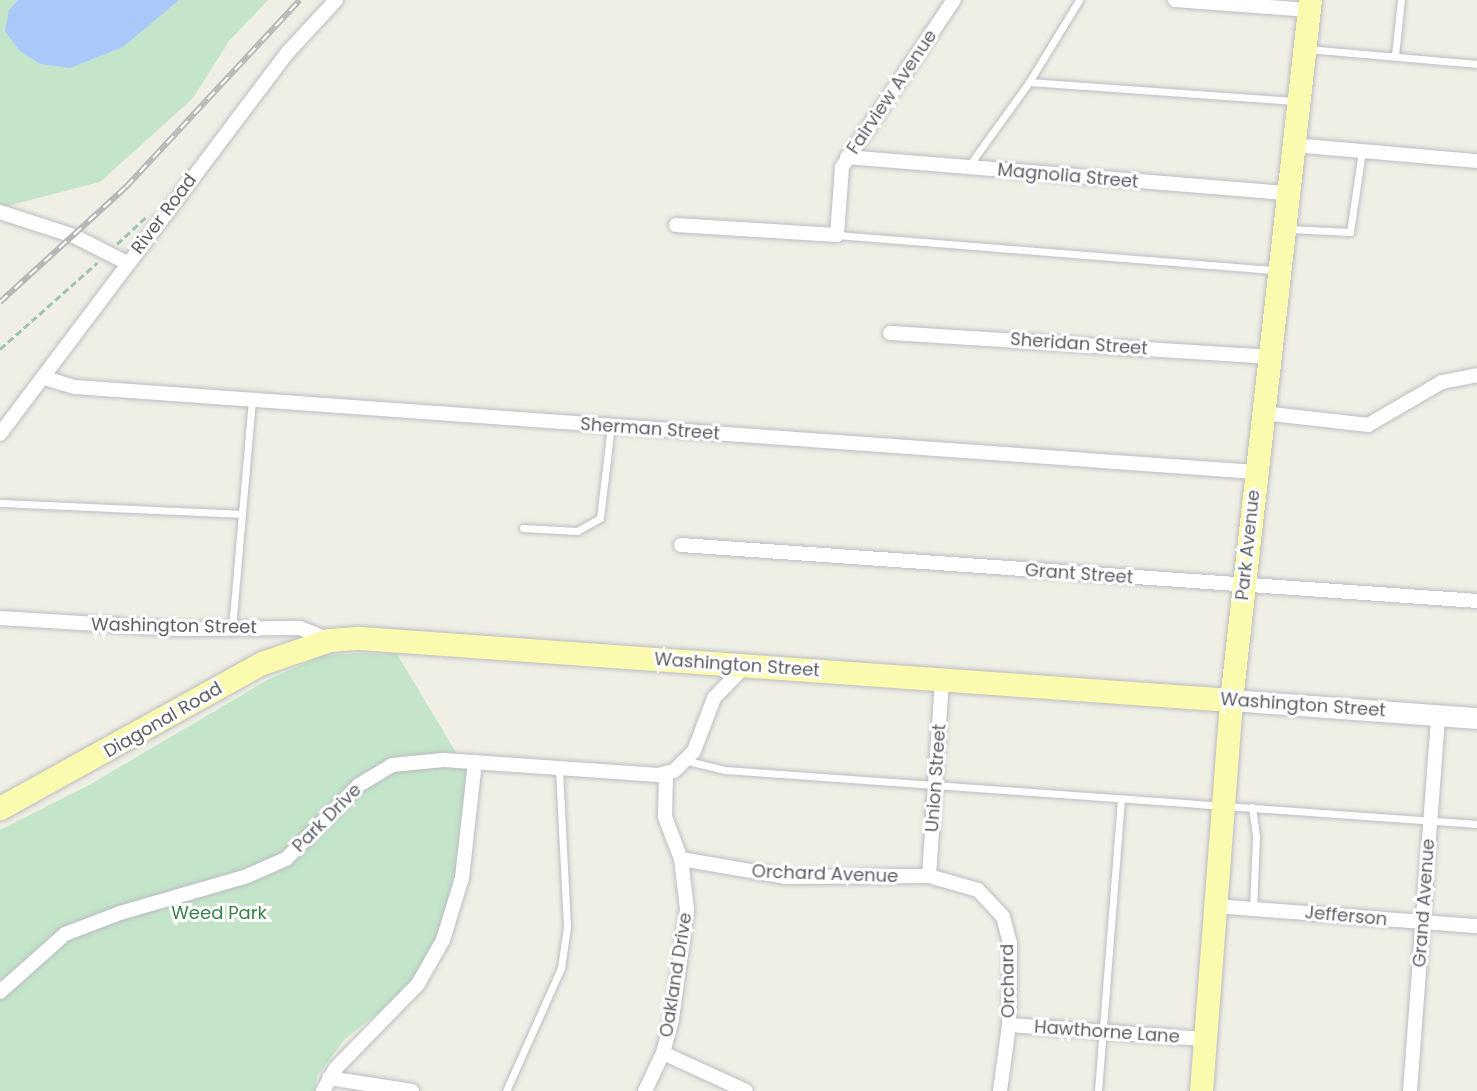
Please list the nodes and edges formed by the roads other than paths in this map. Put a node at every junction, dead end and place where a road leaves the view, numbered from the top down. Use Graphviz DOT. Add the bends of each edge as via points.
graph roads {
  1 [pos="335,0"];
  2 [pos="954,0"];
  3 [pos="1079,0"];
  4 [pos="1175,0"];
  5 [pos="1401,0"];
  6 [pos="1309,5"];
  7 [pos="1304,48"];
  8 [pos="1395,55"];
  9 [pos="1477,64"];
  10 [pos="1029,82"];
  11 [pos="1298,101"];
  12 [pos="1293,145"];
  13 [pos="1362,151"];
  14 [pos="848,157"];
  15 [pos="1477,161"];
  16 [pos="968,168"];
  17 [pos="1288,193"];
  18 [pos="0,212"];
  19 [pos="676,225"];
  20 [pos="1284,229"];
  21 [pos="837,236"];
  22 [pos="127,263"];
  23 [pos="1279,271"];
  24 [pos="890,333"];
  25 [pos="1269,357"];
  26 [pos="1477,375"];
  27 [pos="45,379"];
  28 [pos="252,398"];
  29 [pos="1263,413"];
  30 [pos="611,426"];
  31 [pos="0,434"];
  32 [pos="1256,472"];
  33 [pos="0,503"];
  34 [pos="240,514"];
  35 [pos="523,528"];
  36 [pos="681,545"];
  37 [pos="1243,583"];
  38 [pos="1477,601"];
  39 [pos="0,618"];
  40 [pos="232,629"];
  41 [pos="329,640"];
  42 [pos="746,665"];
  43 [pos="942,680"];
  44 [pos="1231,700"];
  45 [pos="1438,715"];
  46 [pos="1477,718"];
  47 [pos="688,761"];
  48 [pos="475,762"];
  49 [pos="559,768"];
  50 [pos="666,774"];
  51 [pos="935,786"];
  52 [pos="1121,799"];
  53 [pos="1223,806"];
  54 [pos="1252,807"];
  55 [pos="0,808"];
  56 [pos="1430,821"];
  57 [pos="1477,824"];
  58 [pos="681,859"];
  59 [pos="929,876"];
  60 [pos="1215,905"];
  61 [pos="1253,909"];
  62 [pos="1423,922"];
  63 [pos="1477,926"];
  64 [pos="0,992"];
  65 [pos="1009,1025"];
  66 [pos="1102,1032"];
  67 [pos="1205,1039"];
  68 [pos="663,1053"];
  69 [pos="326,1084"];
  70 [pos="412,1091"];
  71 [pos="506,1091"];
  72 [pos="645,1091"];
  73 [pos="746,1091"];
  74 [pos="1000,1091"];
  75 [pos="1098,1091"];
  76 [pos="1201,1091"];
  77 [pos="1410,1091"];
  1 -- 22 [label="street, River Road" via="288,52"];
  2 -- 14 [label="street, Fairview Avenue"];
  3 -- 10 [label="lane"];
  4 -- 6 [label="street"];
  5 -- 8 [label="lane"];
  6 -- 7 [label="main road, Park Avenue"];
  7 -- 8 [label="lane" via="1350,56"];
  7 -- 11 [label="main road, Park Avenue"];
  8 -- 9 [label="lane"];
  10 -- 11 [label="lane"];
  10 -- 16 [label="lane"];
  11 -- 12 [label="main road, Park Avenue"];
  12 -- 13 [label="street"];
  12 -- 17 [label="main road, Park Avenue"];
  13 -- 15 [label="street"];
  13 -- 20 [label="lane" via="1350,232"];
  14 -- 16 [label="street, Magnolia Street"];
  14 -- 21 [label="street, Fairview Avenue" via="841,173"];
  16 -- 17 [label="street, Magnolia Street"];
  17 -- 20 [label="main road, Park Avenue"];
  18 -- 22 [label="street" via="74,236"];
  19 -- 21 [label="street"];
  20 -- 23 [label="main road, Park Avenue"];
  21 -- 23 [label="lane"];
  22 -- 27 [label="street, River Road"];
  23 -- 25 [label="main road, Park Avenue"];
  24 -- 25 [label="street, Sheridan Street"];
  25 -- 29 [label="main road, Park Avenue"];
  26 -- 29 [label="street" via="1442,382 1368,425"];
  27 -- 28 [label="street, Sherman Street" via="75,387"];
  27 -- 31 [label="street, River Road"];
  28 -- 30 [label="street, Sherman Street"];
  28 -- 34 [label="lane"];
  29 -- 32 [label="main road, Park Avenue"];
  30 -- 32 [label="street, Sherman Street"];
  30 -- 35 [label="lane" via="600,518 577,531"];
  32 -- 37 [label="main road, Park Avenue"];
  33 -- 34 [label="lane"];
  34 -- 40 [label="lane"];
  36 -- 37 [label="street, Grant Street"];
  37 -- 38 [label="street, Grant Street"];
  37 -- 44 [label="main road, Park Avenue"];
  39 -- 40 [label="street, Washington Street"];
  40 -- 41 [label="street, Washington Street" via="300,628"];
  41 -- 42 [label="main road, Washington Street" via="359,638"];
  41 -- 55 [label="main road, Diagonal Road" via="262,663 109,752"];
  42 -- 43 [label="main road, Washington Street"];
  42 -- 47 [label="street" via="714,698"];
  43 -- 44 [label="main road, Washington Street"];
  43 -- 51 [label="street, Union Street"];
  44 -- 45 [label="main road, Washington Street"];
  44 -- 53 [label="main road, Park Avenue"];
  45 -- 46 [label="main road, Washington Street"];
  45 -- 56 [label="street, Grand Avenue"];
  47 -- 50 [label="street"];
  47 -- 51 [label="lane" via="725,770"];
  48 -- 49 [label="street, Park Drive"];
  48 -- 64 [label="street, Park Drive" via="423,760 378,771 286,859 247,876 65,934"];
  48 -- 69 [label="street" via="466,855 443,940 418,984"];
  49 -- 50 [label="street, Park Drive"];
  49 -- 71 [label="lane" via="567,928 561,968"];
  50 -- 58 [label="street, Oakland Drive" via="665,817"];
  51 -- 52 [label="lane"];
  51 -- 59 [label="street, Union Street"];
  52 -- 53 [label="lane"];
  52 -- 66 [label="lane"];
  53 -- 54 [label="lane"];
  53 -- 60 [label="main road, Park Avenue"];
  54 -- 56 [label="lane"];
  54 -- 61 [label="lane" via="1256,837"];
  56 -- 57 [label="lane"];
  56 -- 62 [label="street, Grand Avenue"];
  58 -- 59 [label="street, Orchard Avenue" via="786,877"];
  58 -- 68 [label="street, Oakland Drive" via="687,909"];
  59 -- 65 [label="street, Orchard" via="978,890 1003,917 1010,944"];
  60 -- 61 [label="street, Jefferson"];
  60 -- 67 [label="main road, Park Avenue"];
  61 -- 62 [label="street, Jefferson"];
  62 -- 63 [label="street, Jefferson"];
  62 -- 77 [label="street, Grand Avenue"];
  65 -- 66 [label="street, Hawthorne Lane"];
  65 -- 74 [label="street, Orchard"];
  66 -- 67 [label="street, Hawthorne Lane"];
  66 -- 75 [label="lane"];
  67 -- 76 [label="main road, Park Avenue"];
  68 -- 72 [label="street, Oakland Drive"];
  68 -- 73 [label="street"];
  69 -- 70 [label="street"];
}
